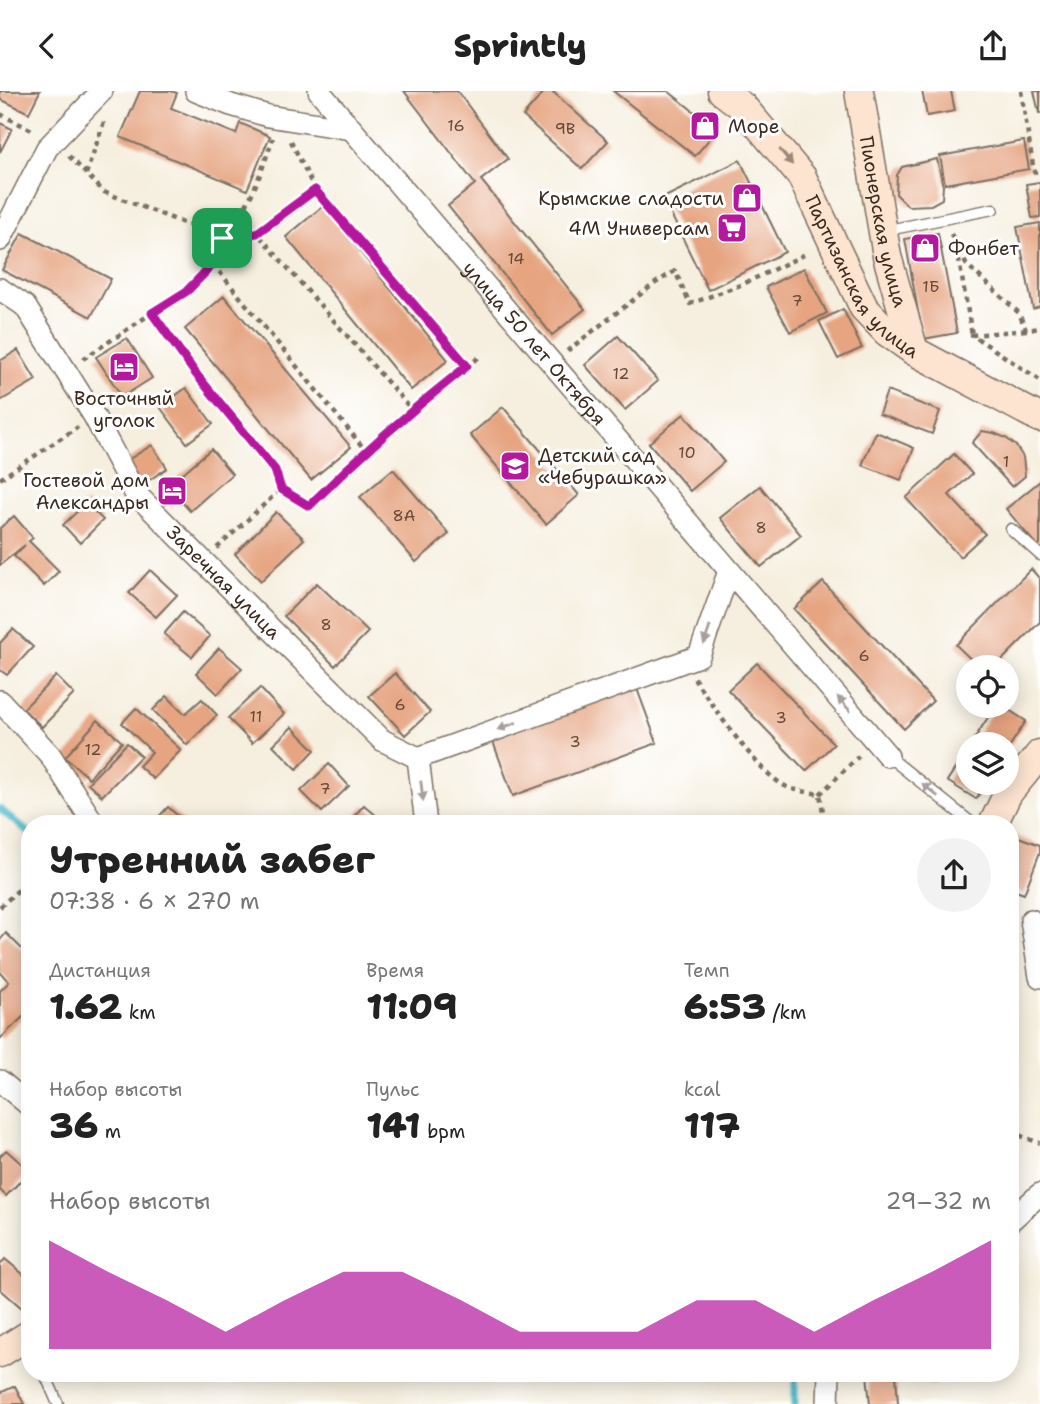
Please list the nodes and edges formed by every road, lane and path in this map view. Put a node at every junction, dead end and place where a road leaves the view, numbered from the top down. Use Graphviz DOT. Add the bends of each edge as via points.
graph roads {
  1 [pos="102,91"];
  2 [pos="196,91"];
  3 [pos="319,91"];
  4 [pos="722,91"];
  5 [pos="859,91"];
  6 [pos="1021,91"];
  7 [pos="0,114"];
  8 [pos="106,115"];
  9 [pos="280,118"];
  10 [pos="351,129"];
  11 [pos="54,142"];
  12 [pos="1040,171"];
  13 [pos="86,174"];
  14 [pos="315,190"];
  15 [pos="993,209"];
  16 [pos="944,220"];
  17 [pos="883,231"];
  18 [pos="257,233"];
  19 [pos="222,238"];
  20 [pos="0,240"];
  21 [pos="956,244"];
  22 [pos="808,253"];
  23 [pos="213,264"];
  24 [pos="0,289"];
  25 [pos="152,313"];
  26 [pos="1040,328"];
  27 [pos="1026,330"];
  28 [pos="972,335"];
  29 [pos="914,351"];
  30 [pos="482,355"];
  31 [pos="551,363"];
  32 [pos="467,366"];
  33 [pos="65,371"];
  34 [pos="1040,380"];
  35 [pos="412,410"];
  36 [pos="94,416"];
  37 [pos="1040,418"];
  38 [pos="366,451"];
  39 [pos="0,479"];
  40 [pos="281,489"];
  41 [pos="1011,529"];
  42 [pos="1040,555"];
  43 [pos="203,561"];
  44 [pos="729,571"];
  45 [pos="683,662"];
  46 [pos="0,701"];
  47 [pos="1040,754"];
  48 [pos="888,756"];
  49 [pos="418,758"];
  50 [pos="848,765"];
  51 [pos="820,794"];
  52 [pos="88,815"];
  53 [pos="425,815"];
  54 [pos="824,815"];
  55 [pos="962,815"];
  56 [pos="998,815"];
  57 [pos="21,888"];
  58 [pos="0,907"];
  59 [pos="1031,921"];
  60 [pos="1040,977"];
  61 [pos="0,1081"];
  62 [pos="21,1098"];
  63 [pos="1019,1135"];
  64 [pos="1040,1143"];
  65 [pos="1040,1195"];
  66 [pos="1019,1213"];
  67 [pos="21,1340"];
  68 [pos="0,1353"];
  69 [pos="48,1382"];
  70 [pos="829,1382"];
  71 [pos="58,1404"];
  72 [pos="828,1404"];
  1 -- 11 [label="street"];
  2 -- 9 [label="street"];
  3 -- 10 [label="street, улица 50 лет Октября"];
  4 -- 29 [label="main road, Партизанская улица, one-way" via="743,107 802,177 864,308"];
  5 -- 17 [label="main road, Пионерская улица"];
  6 -- 12 [label="path" via="1034,172"];
  7 -- 11 [label="path"];
  8 -- 13 [label="path"];
  9 -- 10 [label="street"];
  9 -- 14 [label="path"];
  9 -- 19 [label="path" via="258,180 238,221"];
  10 -- 31 [label="street, улица 50 лет Октября"];
  11 -- 13 [label="path"];
  11 -- 20 [label="street"];
  13 -- 19 [label="path" via="104,192"];
  14 -- 18 [label="path"];
  14 -- 32 [label="path"];
  15 -- 16 [label="lane"];
  16 -- 17 [label="lane"];
  16 -- 21 [label="path"];
  17 -- 29 [label="main road, Пионерская улица"];
  18 -- 19 [label="path"];
  18 -- 35 [label="path"];
  19 -- 23 [label="path" via="219,258"];
  21 -- 27 [label="path" via="966,264 1019,313"];
  21 -- 28 [label="path"];
  22 -- 31 [label="path" via="690,304 675,271"];
  23 -- 25 [label="path" via="187,291"];
  23 -- 38 [label="path"];
  24 -- 33 [label="street, Заречная улица" via="25,306"];
  25 -- 33 [label="path"];
  25 -- 40 [label="path" via="275,470"];
  26 -- 27 [label="path"];
  27 -- 28 [label="path"];
  28 -- 34 [label="path"];
  29 -- 37 [label="main road, Партизанская улица"];
  30 -- 32 [label="path"];
  31 -- 44 [label="street, улица 50 лет Октября"];
  32 -- 35 [label="path"];
  33 -- 36 [label="street, Заречная улица"];
  35 -- 38 [label="path"];
  36 -- 39 [label="path"];
  36 -- 43 [label="street, Заречная улица" via="135,493"];
  38 -- 40 [label="path" via="309,506"];
  40 -- 43 [label="path"];
  41 -- 42 [label="lane"];
  43 -- 49 [label="street, Заречная улица" via="382,740"];
  44 -- 45 [label="street, one-way" via="699,656"];
  48 -- 44 [label="street, улица 50 лет Октября, one-way"];
  45 -- 49 [label="street, one-way"];
  45 -- 51 [label="path" via="773,779 789,788"];
  46 -- 52 [label="street" via="50,755"];
  47 -- 56 [label="main road"];
  55 -- 48 [label="lane, one-way"];
  49 -- 53 [label="street, one-way"];
  50 -- 51 [label="path"];
  51 -- 54 [label="path"];
  57 -- 58 [label="path"];
  59 -- 60 [label="street"];
  61 -- 62 [label="street"];
  63 -- 64 [label="path"];
  65 -- 66 [label="street"];
  67 -- 68 [label="main road"];
  69 -- 71 [label="lane"];
  70 -- 72 [label="street"];
}
